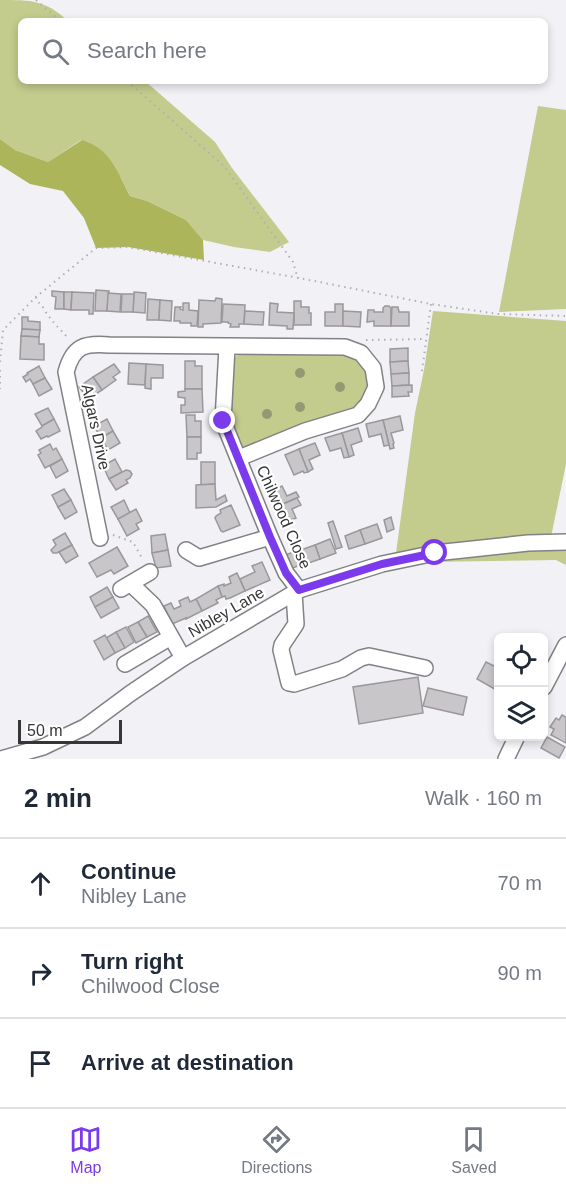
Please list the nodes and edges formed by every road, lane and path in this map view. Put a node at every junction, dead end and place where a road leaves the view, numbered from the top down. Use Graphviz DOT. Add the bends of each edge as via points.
graph roads {
  1 [pos="36,0"];
  2 [pos="57,18"];
  3 [pos="131,84"];
  4 [pos="299,278"];
  5 [pos="36,297"];
  6 [pos="431,304"];
  7 [pos="566,316"];
  8 [pos="2,330"];
  9 [pos="426,339"];
  10 [pos="227,347"];
  11 [pos="351,349"];
  12 [pos="78,350"];
  13 [pos="0,362"];
  14 [pos="0,370"];
  15 [pos="422,371"];
  16 [pos="0,389"];
  17 [pos="239,458"];
  18 [pos="96,531"];
  19 [pos="270,537"];
  20 [pos="566,542"];
  21 [pos="186,550"];
  22 [pos="150,572"];
  23 [pos="296,592"];
  24 [pos="170,635"];
  25 [pos="566,645"];
  26 [pos="183,658"];
  27 [pos="125,664"];
  28 [pos="425,668"];
  29 [pos="548,678"];
  30 [pos="515,741"];
  31 [pos="1,759"];
  32 [pos="507,759"];
  1 -- 2 [label="path"];
  3 -- 4 [label="path" via="224,166 293,262"];
  4 -- 5 [label="path" via="128,247 96,248"];
  4 -- 6 [label="path"];
  5 -- 8 [label="path"];
  5 -- 12 [label="path"];
  6 -- 7 [label="path" via="498,314"];
  6 -- 9 [label="path"];
  8 -- 13 [label="path"];
  9 -- 11 [label="path" via="359,340"];
  9 -- 15 [label="path"];
  10 -- 11 [label="street"];
  10 -- 12 [label="street" via="92,344"];
  10 -- 17 [label="street, Chilwood Close" via="223,421"];
  11 -- 17 [label="street, Chilwood Close" via="361,353 373,368 376,387 358,415"];
  12 -- 18 [label="street, Algars Drive" via="66,372"];
  14 -- 16 [label="path"];
  17 -- 19 [label="street, Chilwood Close"];
  18 -- 22 [label="path" via="133,542"];
  19 -- 21 [label="street" via="199,558"];
  19 -- 23 [label="street, Chilwood Close"];
  20 -- 23 [label="street, Nibley Lane" via="435,553 382,564"];
  22 -- 24 [label="street, Nibley Lane" via="126,586 153,605"];
  23 -- 26 [label="street, Nibley Lane"];
  23 -- 28 [label="street" via="296,624 281,650 289,682 294,684 369,657"];
  24 -- 26 [label="street, Nibley Lane"];
  24 -- 27 [label="street"];
  25 -- 29 [label="street"];
  26 -- 31 [label="street, Nibley Lane" via="85,727 43,747"];
  30 -- 32 [label="street"];
}
